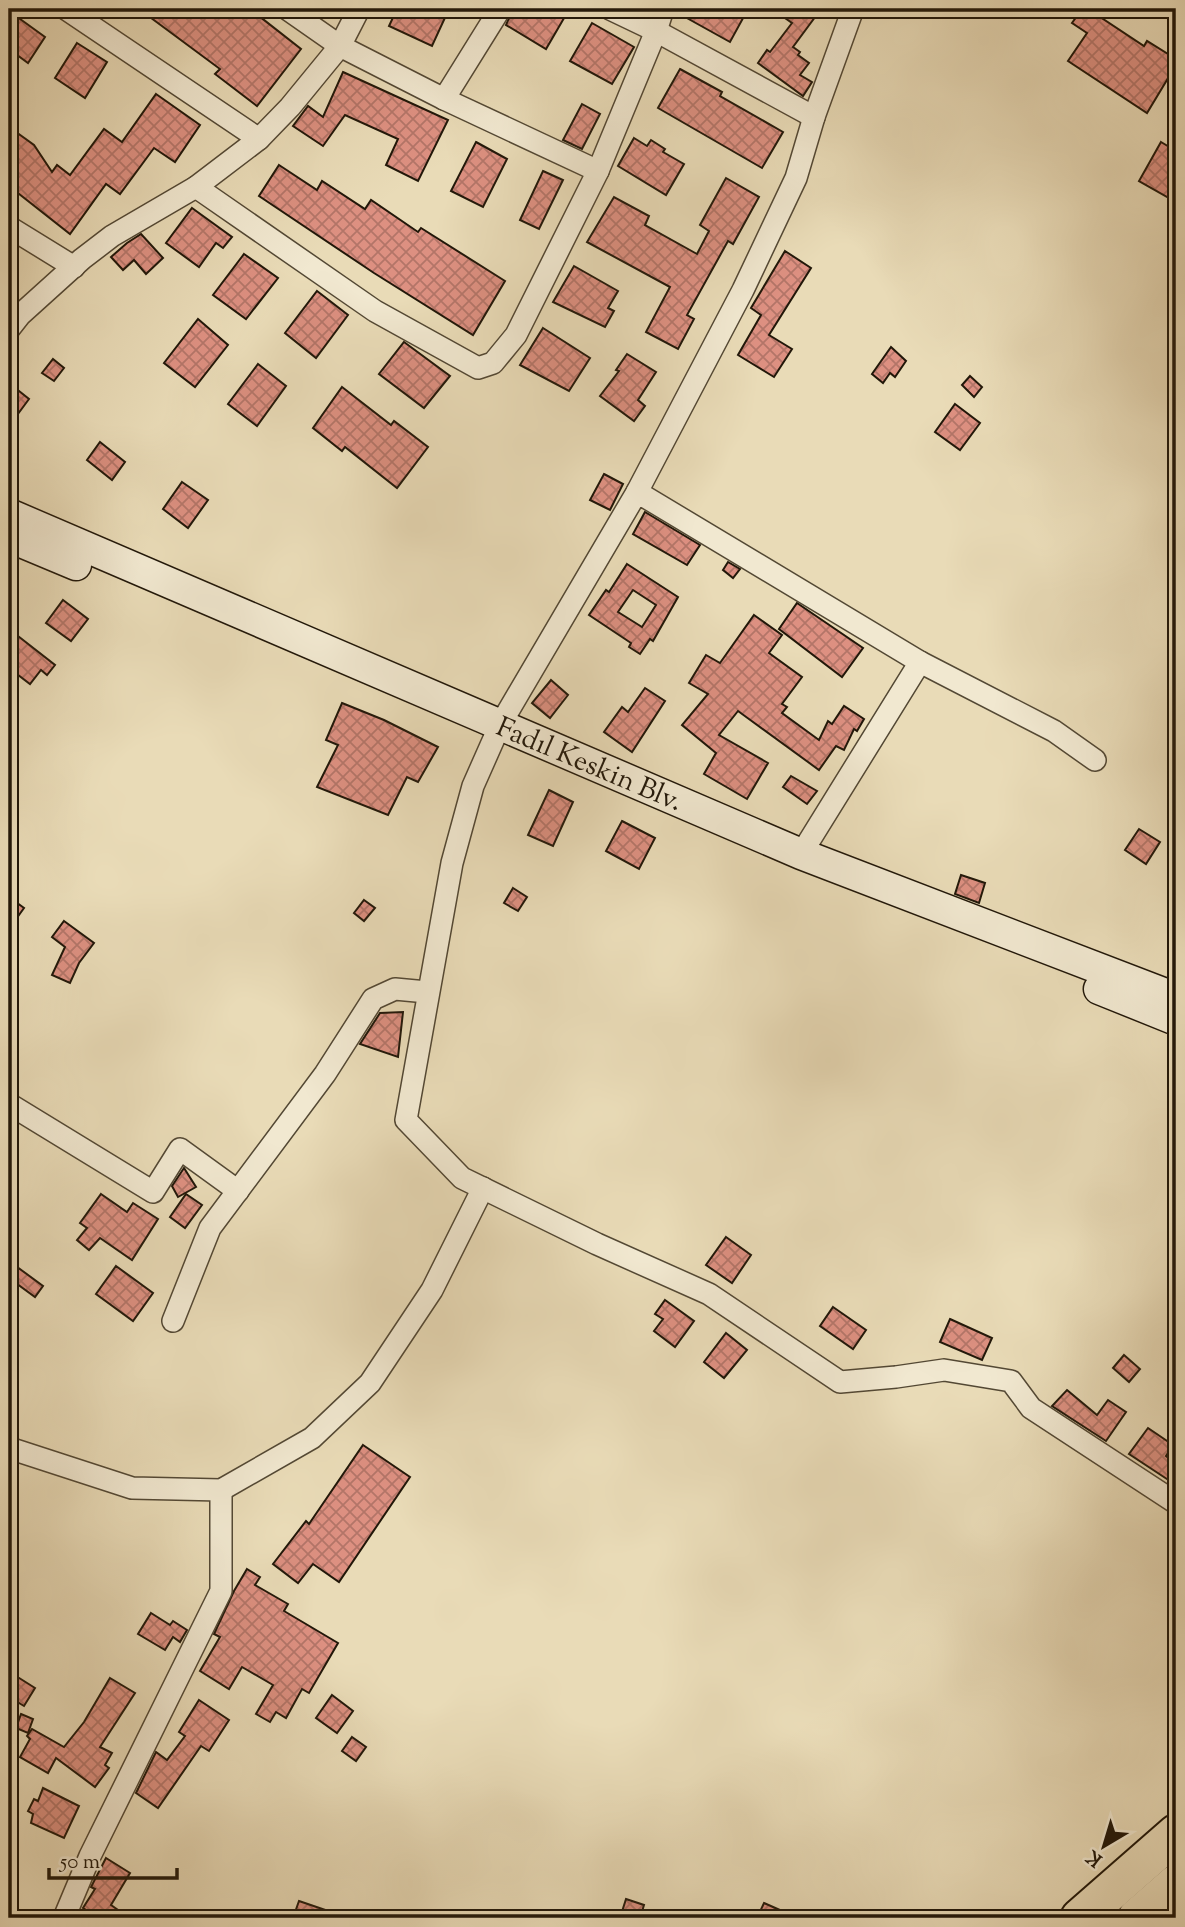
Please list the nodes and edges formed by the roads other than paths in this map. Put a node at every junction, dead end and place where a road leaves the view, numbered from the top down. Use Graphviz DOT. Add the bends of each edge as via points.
graph roads {
  1 [pos="66,9"];
  2 [pos="287,9"];
  3 [pos="359,9"];
  4 [pos="500,9"];
  5 [pos="610,9"];
  6 [pos="663,9"];
  7 [pos="853,9"];
  8 [pos="656,31"];
  9 [pos="340,46"];
  10 [pos="444,99"];
  11 [pos="814,117"];
  12 [pos="259,139"];
  13 [pos="598,171"];
  14 [pos="196,187"];
  15 [pos="9,227"];
  16 [pos="74,267"];
  17 [pos="9,329"];
  18 [pos="637,492"];
  19 [pos="9,514"];
  20 [pos="9,537"];
  21 [pos="920,662"];
  22 [pos="496,733"];
  23 [pos="1095,760"];
  24 [pos="801,854"];
  25 [pos="427,992"];
  26 [pos="1176,998"];
  27 [pos="1176,1020"];
  28 [pos="9,1104"];
  29 [pos="483,1188"];
  30 [pos="238,1191"];
  31 [pos="173,1321"];
  32 [pos="9,1448"];
  33 [pos="221,1490"];
  34 [pos="1176,1503"];
  35 [pos="1176,1835"];
  36 [pos="1176,1884"];
  37 [pos="64,1918"];
  38 [pos="1080,1918"];
  39 [pos="1136,1918"];
  1 -- 12 [label="street"];
  2 -- 9 [label="street"];
  3 -- 9 [label="street"];
  4 -- 10 [label="street"];
  5 -- 8 [label="street"];
  6 -- 8 [label="street"];
  7 -- 11 [label="street"];
  8 -- 11 [label="street"];
  8 -- 13 [label="street"];
  9 -- 10 [label="street"];
  9 -- 12 [label="street"];
  10 -- 13 [label="street"];
  11 -- 18 [label="street" via="790,191"];
  12 -- 14 [label="street"];
  13 -- 14 [label="street" via="516,335 493,363 478,368 375,312"];
  14 -- 16 [label="street" via="112,236"];
  15 -- 16 [label="street"];
  16 -- 17 [label="street"];
  18 -- 21 [label="street"];
  18 -- 22 [label="street"];
  19 -- 22 [label="street, Fadıl Keskin Blv."];
  20 -- 22 [label="street, Fadıl Keskin Blv."];
  21 -- 23 [label="street" via="1054,731"];
  21 -- 24 [label="street"];
  22 -- 24 [label="street, Fadıl Keskin Blv."];
  22 -- 25 [label="street" via="473,786 452,863"];
  22 -- 27 [label="street, Fadıl Keskin Blv."];
  24 -- 26 [label="street, Fadıl Keskin Blv."];
  25 -- 29 [label="street" via="406,1120 462,1178"];
  25 -- 30 [label="street" via="395,989 373,999 325,1074"];
  28 -- 30 [label="street" via="153,1192 180,1149"];
  29 -- 33 [label="street" via="432,1290 370,1383 312,1438"];
  29 -- 34 [label="street" via="709,1294 840,1382 944,1370 1012,1381 1031,1408"];
  30 -- 31 [label="street" via="210,1228"];
  32 -- 33 [label="street" via="132,1488"];
  33 -- 37 [label="street" via="221,1591"];
  35 -- 38 [label="highway"];
  36 -- 39 [label="highway"];
}
